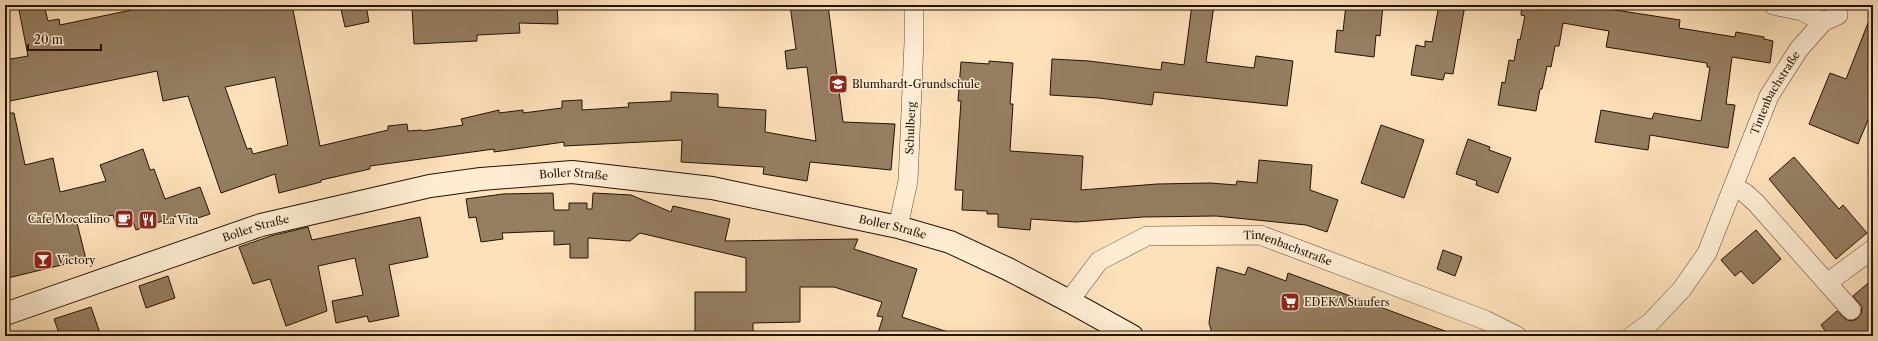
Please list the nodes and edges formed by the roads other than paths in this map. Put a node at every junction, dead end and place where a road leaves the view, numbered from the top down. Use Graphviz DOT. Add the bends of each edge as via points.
graph roads {
  1 [pos="914,5"];
  2 [pos="1773,5"];
  3 [pos="1734,187"];
  4 [pos="898,227"];
  5 [pos="1873,249"];
  6 [pos="1827,283"];
  7 [pos="1070,301"];
  8 [pos="1851,310"];
  9 [pos="5,314"];
  10 [pos="1132,336"];
  11 [pos="1517,336"];
  12 [pos="1632,336"];
  1 -- 4 [label="street, Schulberg" via="908,181"];
  2 -- 3 [label="street, Tintenbachstraße" via="1831,18 1799,49 1769,96"];
  3 -- 6 [label="street" via="1756,203"];
  3 -- 12 [label="street, Tintenbachstraße" via="1707,253 1682,289 1651,322"];
  4 -- 7 [label="main road, Boller Straße" via="950,242"];
  4 -- 9 [label="main road, Boller Straße" via="704,187 572,172 481,180 430,186 261,225"];
  5 -- 6 [label="street"];
  6 -- 8 [label="street"];
  7 -- 10 [label="main road, Boller Straße"];
  7 -- 11 [label="street, Tintenbachstraße" via="1099,261 1147,236 1260,235 1485,320"];
}
